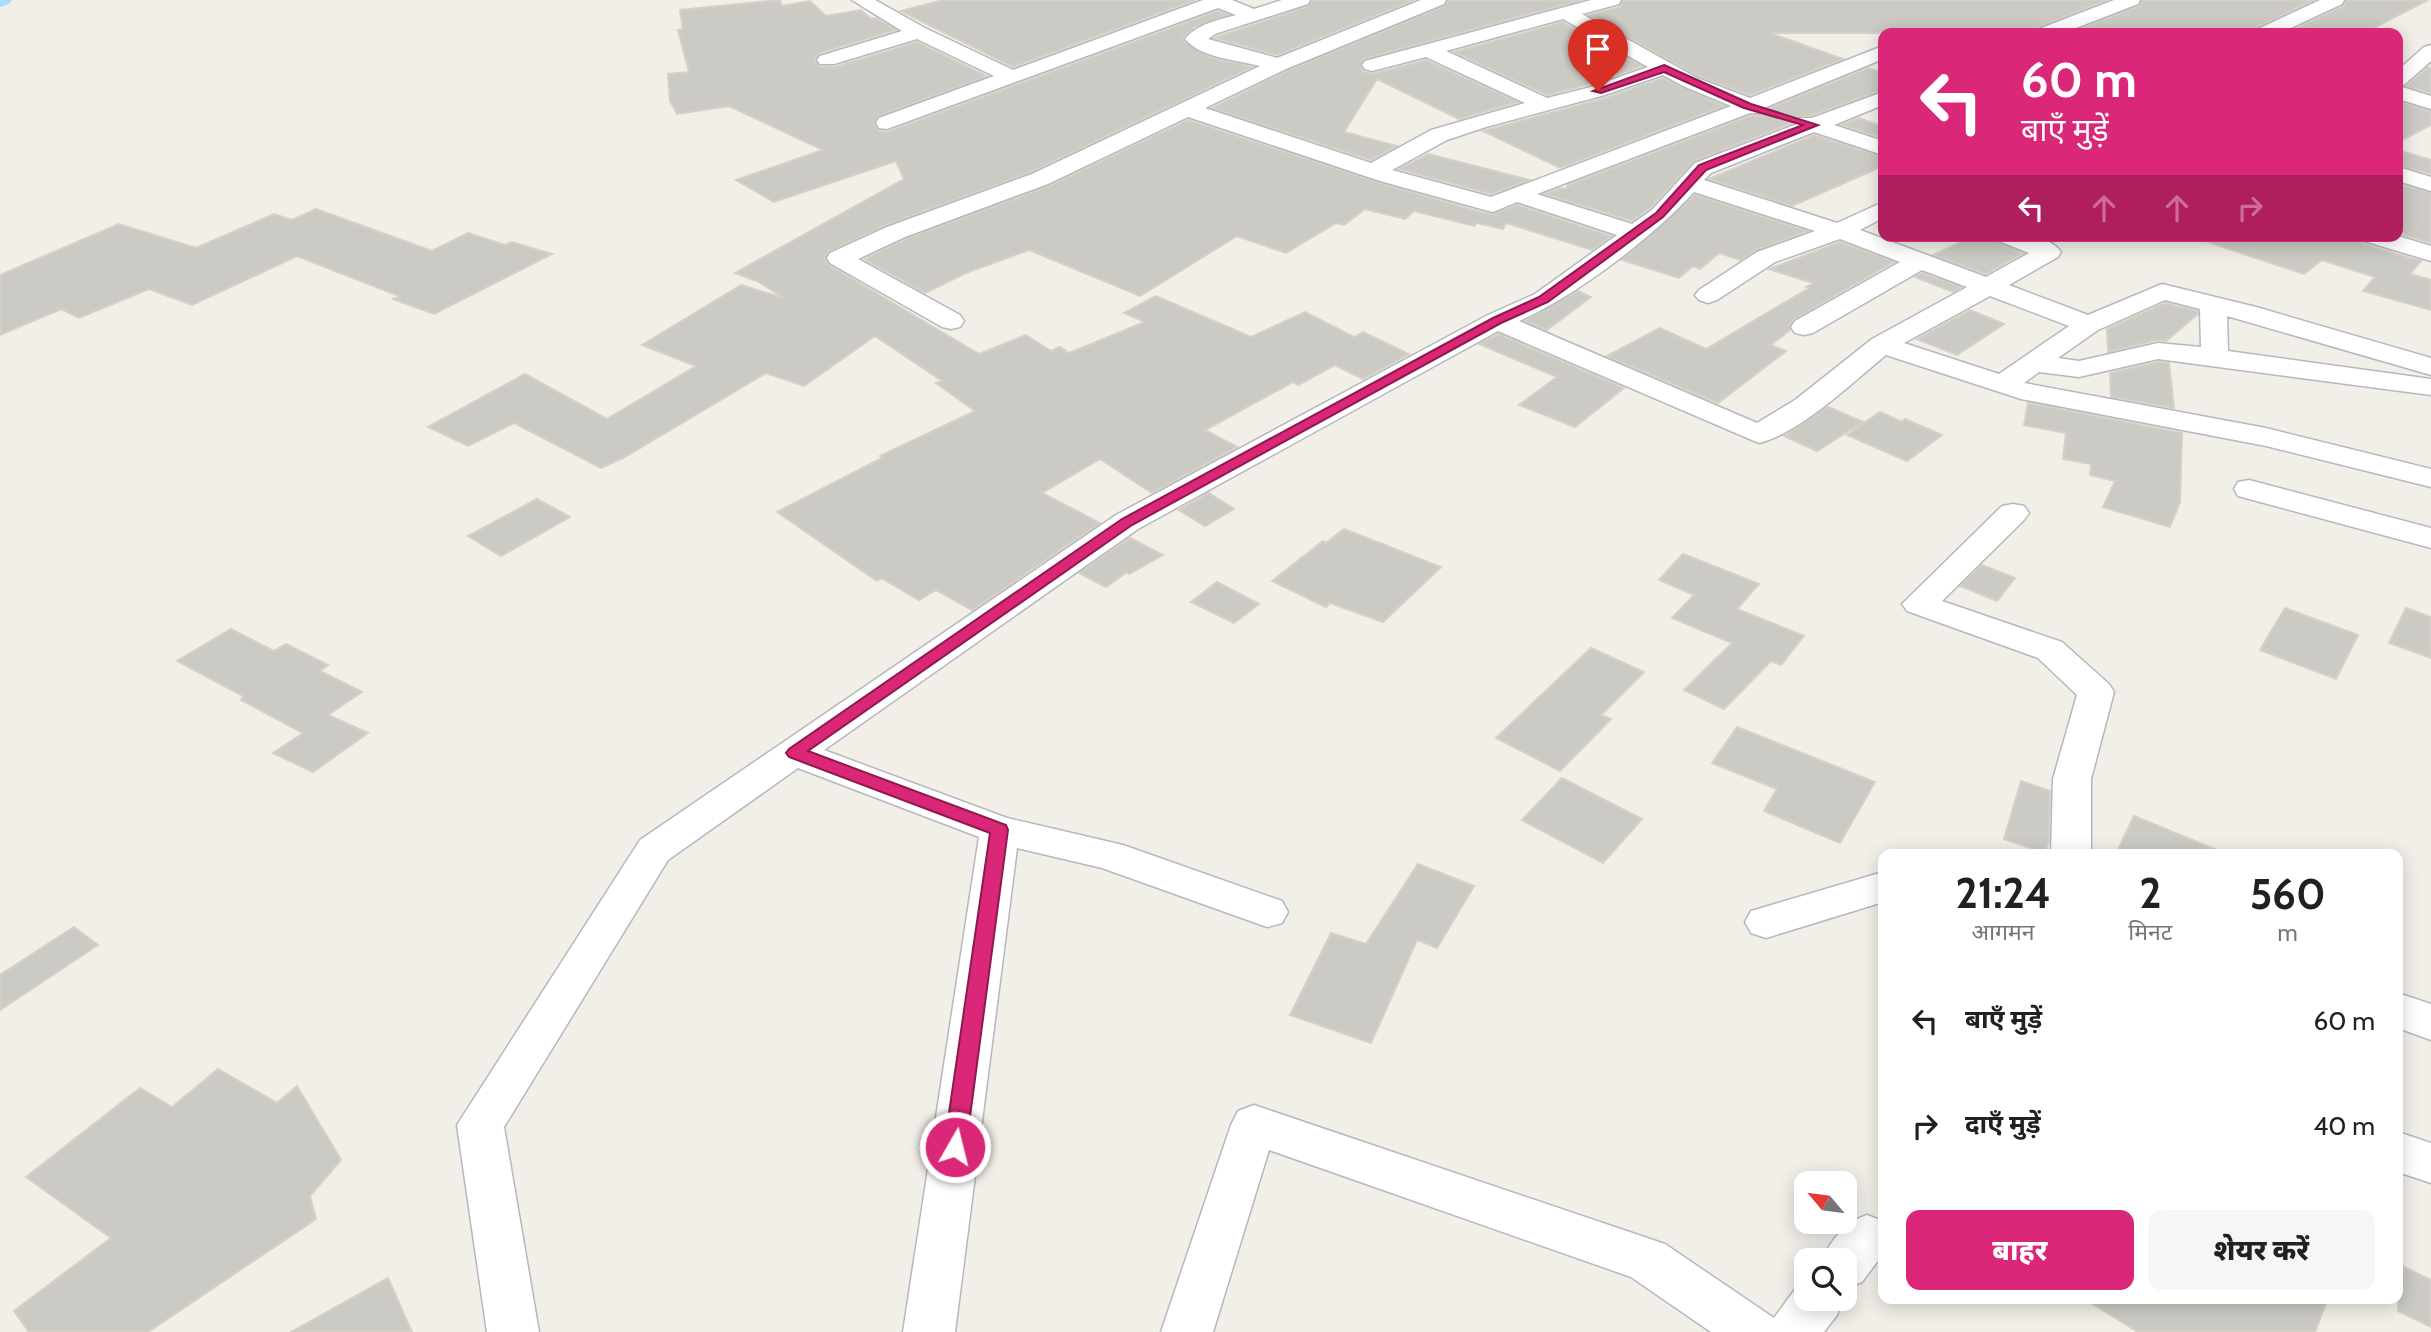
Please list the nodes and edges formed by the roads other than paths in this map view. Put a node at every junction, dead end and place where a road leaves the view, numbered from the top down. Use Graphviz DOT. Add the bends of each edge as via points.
graph roads {
  1 [pos="1301,0"];
  2 [pos="1437,0"];
  3 [pos="1612,0"];
  4 [pos="2131,0"];
  5 [pos="2335,0"];
  6 [pos="871,1"];
  7 [pos="1220,1"];
  8 [pos="1566,13"];
  9 [pos="1253,15"];
  10 [pos="2059,28"];
  11 [pos="2276,28"];
  12 [pos="918,32"];
  13 [pos="1428,50"];
  14 [pos="2431,51"];
  15 [pos="1878,54"];
  16 [pos="827,60"];
  17 [pos="1279,65"];
  18 [pos="1372,65"];
  19 [pos="1664,68"];
  20 [pos="2403,76"];
  21 [pos="1012,77"];
  22 [pos="2403,94"];
  23 [pos="1878,100"];
  24 [pos="2431,103"];
  25 [pos="1546,105"];
  26 [pos="1747,106"];
  27 [pos="1186,109"];
  28 [pos="887,123"];
  29 [pos="1814,125"];
  30 [pos="1878,146"];
  31 [pos="1373,171"];
  32 [pos="2403,176"];
  33 [pos="1689,183"];
  34 [pos="2431,184"];
  35 [pos="1515,194"];
  36 [pos="1878,212"];
  37 [pos="1840,231"];
  38 [pos="1634,233"];
  39 [pos="2023,242"];
  40 [pos="2392,242"];
  41 [pos="2431,254"];
  42 [pos="1922,260"];
  43 [pos="1990,285"];
  44 [pos="1708,295"];
  45 [pos="2213,305"];
  46 [pos="951,321"];
  47 [pos="1497,321"];
  48 [pos="2089,324"];
  49 [pos="1804,327"];
  50 [pos="1882,345"];
  51 [pos="2215,357"];
  52 [pos="2034,363"];
  53 [pos="2431,367"];
  54 [pos="2002,385"];
  55 [pos="2431,387"];
  56 [pos="2431,478"];
  57 [pos="2249,489"];
  58 [pos="2013,513"];
  59 [pos="2431,538"];
  60 [pos="795,753"];
  61 [pos="1000,830"];
  62 [pos="2071,849"];
  63 [pos="1878,888"];
  64 [pos="1267,912"];
  65 [pos="1766,922"];
  66 [pos="2403,1012"];
  67 [pos="2431,1022"];
  68 [pos="2403,1154"];
  69 [pos="2431,1163"];
  70 [pos="1809,1311"];
  71 [pos="513,1332"];
  72 [pos="929,1332"];
  73 [pos="1187,1332"];
  74 [pos="1754,1332"];
  75 [pos="1793,1332"];
  1 -- 9 [label="street"];
  2 -- 17 [label="street"];
  3 -- 8 [label="street"];
  4 -- 10 [label="street"];
  5 -- 11 [label="street"];
  6 -- 12 [label="street"];
  7 -- 9 [label="street"];
  7 -- 21 [label="street"];
  8 -- 13 [label="street"];
  8 -- 19 [label="street"];
  9 -- 17 [label="street" via="1195,39 1205,46"];
  12 -- 16 [label="street"];
  12 -- 21 [label="street"];
  13 -- 18 [label="street"];
  13 -- 25 [label="street"];
  14 -- 20 [label="street"];
  15 -- 26 [label="street"];
  17 -- 27 [label="street"];
  19 -- 25 [label="street"];
  19 -- 26 [label="street"];
  21 -- 28 [label="street"];
  22 -- 24 [label="street"];
  23 -- 29 [label="street"];
  25 -- 31 [label="street" via="1439,135"];
  26 -- 29 [label="street"];
  26 -- 35 [label="street"];
  27 -- 31 [label="street"];
  27 -- 46 [label="street" via="1040,179 839,258"];
  29 -- 30 [label="street"];
  29 -- 33 [label="street" via="1703,168"];
  31 -- 35 [label="street" via="1493,205"];
  32 -- 34 [label="street"];
  33 -- 37 [label="street"];
  33 -- 38 [label="street" via="1660,215"];
  35 -- 38 [label="street"];
  36 -- 37 [label="street"];
  37 -- 42 [label="street"];
  37 -- 44 [label="street" via="1766,257"];
  38 -- 47 [label="street" via="1544,300"];
  39 -- 43 [label="street" via="2049,252"];
  40 -- 41 [label="street"];
  42 -- 43 [label="street"];
  42 -- 49 [label="street"];
  43 -- 48 [label="street"];
  43 -- 50 [label="street"];
  45 -- 48 [label="street" via="2162,292"];
  45 -- 51 [label="street"];
  45 -- 53 [label="street"];
  47 -- 50 [label="street" via="1759,433 1805,406"];
  47 -- 60 [label="street" via="1127,522"];
  48 -- 52 [label="street"];
  50 -- 54 [label="street"];
  51 -- 52 [label="street" via="2158,351 2079,369"];
  51 -- 55 [label="street"];
  52 -- 54 [label="street"];
  54 -- 56 [label="street" via="2266,437"];
  57 -- 59 [label="street"];
  58 -- 62 [label="street" via="1919,604 2050,650 2096,692 2073,779"];
  60 -- 61 [label="street"];
  60 -- 71 [label="street" via="654,850 480,1125"];
  61 -- 64 [label="street" via="1109,855"];
  61 -- 72 [label="street"];
  63 -- 65 [label="street"];
  66 -- 67 [label="street"];
  68 -- 69 [label="street"];
  70 -- 75 [label="street"];
  73 -- 74 [label="street" via="1254,1125 1647,1261"];
}
